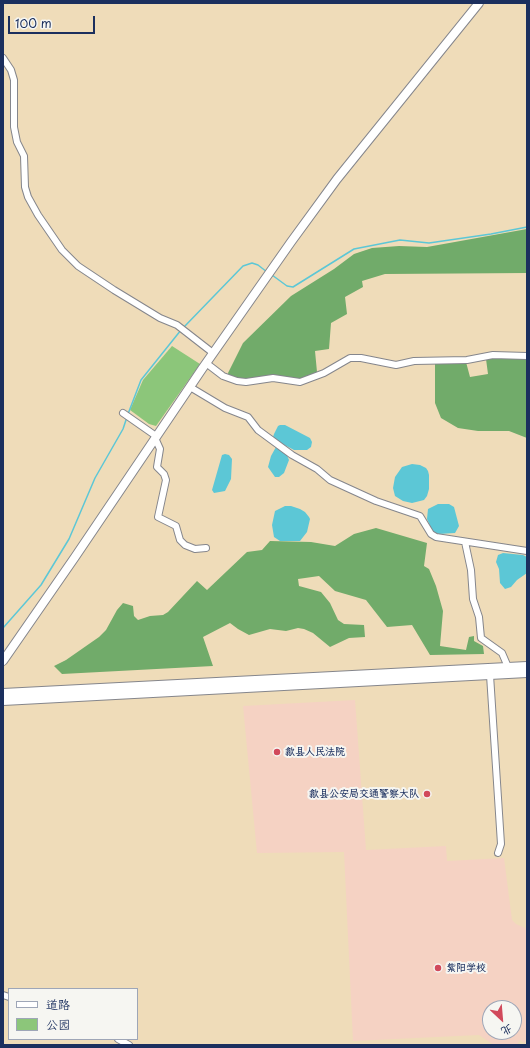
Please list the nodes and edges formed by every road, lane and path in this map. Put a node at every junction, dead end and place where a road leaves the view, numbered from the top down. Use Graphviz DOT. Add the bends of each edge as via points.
graph roads {
  1 [pos="479,3"];
  2 [pos="3,58"];
  3 [pos="213,353"];
  4 [pos="527,356"];
  5 [pos="206,363"];
  6 [pos="190,387"];
  7 [pos="123,413"];
  8 [pos="156,437"];
  9 [pos="465,542"];
  10 [pos="206,548"];
  11 [pos="527,551"];
  12 [pos="3,661"];
  13 [pos="527,666"];
  14 [pos="508,667"];
  15 [pos="527,673"];
  16 [pos="490,675"];
  17 [pos="3,693"];
  18 [pos="3,701"];
  19 [pos="498,853"];
  20 [pos="120,1040"];
  21 [pos="129,1045"];
  1 -- 3 [label="main road" via="337,179"];
  2 -- 3 [label="street" via="13,74 14,127 17,142 24,156 25,187 28,197 62,250 78,266 160,318 177,325"];
  3 -- 5 [label="main road"];
  4 -- 5 [label="street" via="493,355 467,360 414,361 396,365 350,358 324,373 300,382 274,378 237,381 223,376"];
  5 -- 6 [label="main road"];
  6 -- 8 [label="main road"];
  6 -- 9 [label="street" via="225,408 248,417 258,430 292,455 318,469 330,480 376,501 420,516 431,534 436,537"];
  7 -- 8 [label="street"];
  8 -- 10 [label="street" via="160,447 157,467 166,480 158,517 176,526 180,540 185,545 195,549"];
  8 -- 12 [label="main road"];
  9 -- 11 [label="street"];
  9 -- 14 [label="street" via="481,638 502,652"];
  13 -- 14 [label="main road"];
  14 -- 17 [label="main road"];
  15 -- 16 [label="main road"];
  16 -- 18 [label="main road"];
  16 -- 19 [label="street" via="501,844"];
  20 -- 21 [label="street"];
}
